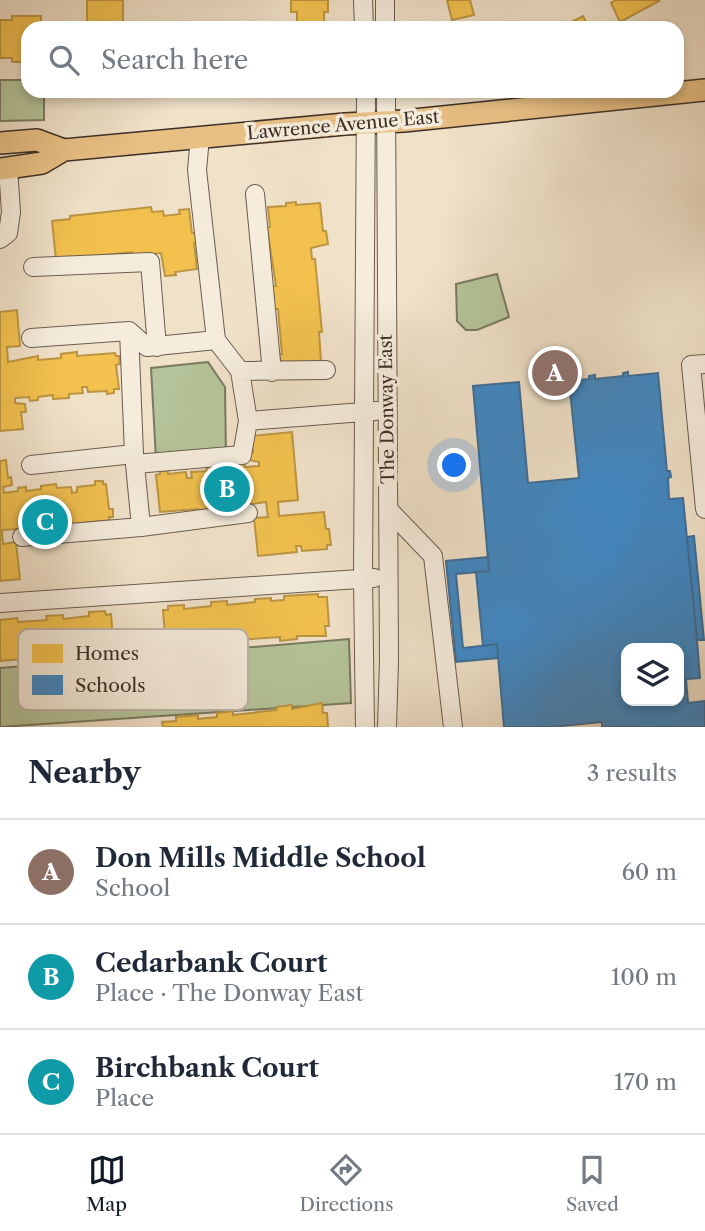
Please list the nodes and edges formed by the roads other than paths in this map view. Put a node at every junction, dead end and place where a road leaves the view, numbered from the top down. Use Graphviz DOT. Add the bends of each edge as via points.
graph roads {
  1 [pos="363,0"];
  2 [pos="385,0"];
  3 [pos="364,21"];
  4 [pos="385,21"];
  5 [pos="705,90"];
  6 [pos="684,92"];
  7 [pos="368,98"];
  8 [pos="384,98"];
  9 [pos="623,98"];
  10 [pos="376,122"];
  11 [pos="200,137"];
  12 [pos="0,143"];
  13 [pos="64,150"];
  14 [pos="4,168"];
  15 [pos="255,194"];
  16 [pos="0,239"];
  17 [pos="33,267"];
  18 [pos="129,331"];
  19 [pos="31,338"];
  20 [pos="216,340"];
  21 [pos="157,347"];
  22 [pos="705,364"];
  23 [pos="327,370"];
  24 [pos="240,371"];
  25 [pos="272,372"];
  26 [pos="365,411"];
  27 [pos="387,411"];
  28 [pos="248,421"];
  29 [pos="134,459"];
  30 [pos="703,460"];
  31 [pos="31,465"];
  32 [pos="388,509"];
  33 [pos="705,509"];
  34 [pos="248,513"];
  35 [pos="141,527"];
  36 [pos="22,537"];
  37 [pos="363,578"];
  38 [pos="388,579"];
  39 [pos="0,603"];
  40 [pos="365,727"];
  41 [pos="387,727"];
  42 [pos="453,727"];
  1 -- 3 [label="street"];
  2 -- 4 [label="street"];
  5 -- 6 [label="main road, Lawrence Avenue East"];
  7 -- 10 [label="street, The Donway East"];
  8 -- 10 [label="street, The Donway East"];
  9 -- 10 [label="main road, Lawrence Avenue East"];
  10 -- 11 [label="main road, Lawrence Avenue East"];
  10 -- 26 [label="street, The Donway East"];
  10 -- 27 [label="street, The Donway East"];
  11 -- 13 [label="main road, Lawrence Avenue East"];
  11 -- 20 [label="street" via="197,170"];
  12 -- 13 [label="main road, Lawrence Avenue East" via="37,140"];
  13 -- 14 [label="main road, Lawrence Avenue East" via="42,163"];
  14 -- 16 [label="street" via="11,212 8,233"];
  15 -- 25 [label="street"];
  17 -- 21 [label="street" via="150,262"];
  18 -- 19 [label="street"];
  18 -- 21 [label="street" via="147,347"];
  18 -- 29 [label="street"];
  20 -- 21 [label="street"];
  20 -- 24 [label="street"];
  22 -- 30 [label="street" via="691,365"];
  23 -- 25 [label="street"];
  24 -- 25 [label="street"];
  24 -- 28 [label="street"];
  26 -- 27 [label="street"];
  26 -- 28 [label="street"];
  26 -- 37 [label="street, The Donway East"];
  27 -- 32 [label="street, The Donway East"];
  28 -- 29 [label="street" via="242,454"];
  29 -- 31 [label="street"];
  29 -- 35 [label="street"];
  30 -- 33 [label="street"];
  32 -- 38 [label="street, The Donway East"];
  32 -- 42 [label="street" via="433,556"];
  34 -- 35 [label="street"];
  35 -- 36 [label="street"];
  37 -- 38 [label="street"];
  37 -- 39 [label="street"];
  37 -- 40 [label="street, The Donway East"];
  38 -- 41 [label="street, The Donway East"];
}
